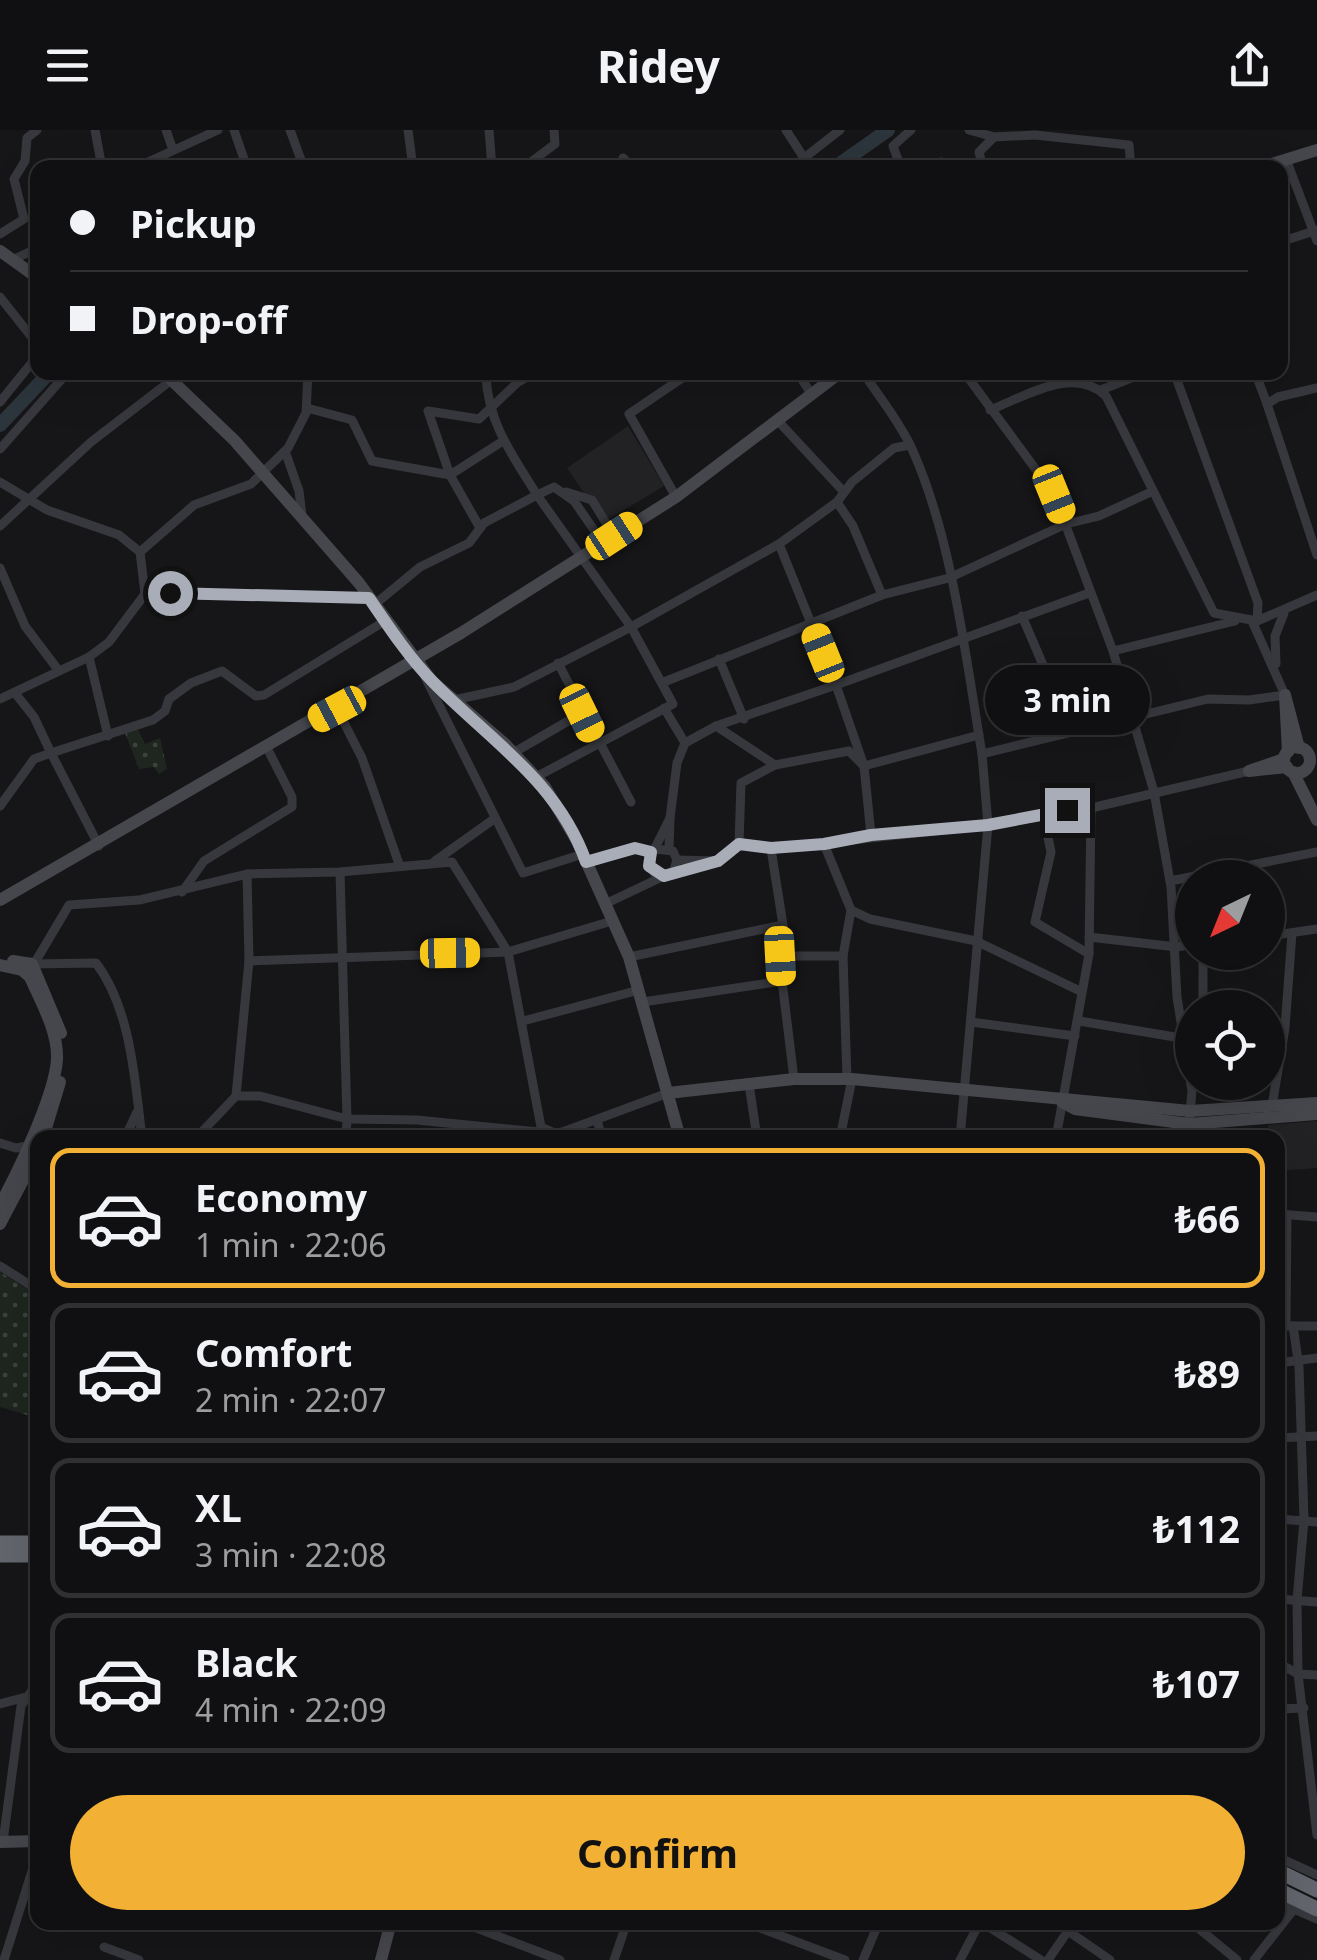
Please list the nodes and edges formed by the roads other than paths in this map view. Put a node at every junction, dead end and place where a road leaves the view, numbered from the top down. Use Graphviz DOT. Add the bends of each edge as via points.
graph roads {
  1 [pos="38,130"];
  2 [pos="95,130"];
  3 [pos="166,130"];
  4 [pos="218,130"];
  5 [pos="234,130"];
  6 [pos="290,130"];
  7 [pos="408,130"];
  8 [pos="489,130"];
  9 [pos="554,130"];
  10 [pos="786,130"];
  11 [pos="840,130"];
  12 [pos="911,130"];
  13 [pos="969,130"];
  14 [pos="994,137"];
  15 [pos="173,150"];
  16 [pos="1317,150"];
  17 [pos="1286,159"];
  18 [pos="101,160"];
  19 [pos="152,160"];
  20 [pos="244,160"];
  21 [pos="301,160"];
  22 [pos="411,160"];
  23 [pos="491,160"];
  24 [pos="534,160"];
  25 [pos="804,160"];
  26 [pos="809,160"];
  27 [pos="898,160"];
  28 [pos="981,160"];
  29 [pos="1130,160"];
  30 [pos="1283,160"];
  31 [pos="1288,164"];
  32 [pos="30,217"];
  33 [pos="24,219"];
  34 [pos="0,234"];
  35 [pos="1316,235"];
  36 [pos="1288,240"];
  37 [pos="6,256"];
  38 [pos="30,272"];
  39 [pos="0,297"];
  40 [pos="30,335"];
  41 [pos="30,365"];
  42 [pos="61,380"];
  43 [pos="167,380"];
  44 [pos="178,380"];
  45 [pos="308,380"];
  46 [pos="486,380"];
  47 [pos="526,380"];
  48 [pos="679,380"];
  49 [pos="802,380"];
  50 [pos="832,380"];
  51 [pos="868,380"];
  52 [pos="969,380"];
  53 [pos="1096,380"];
  54 [pos="1122,380"];
  55 [pos="1177,380"];
  56 [pos="1258,380"];
  57 [pos="1098,388"];
  58 [pos="1317,388"];
  59 [pos="812,396"];
  60 [pos="0,402"];
  61 [pos="1267,404"];
  62 [pos="307,408"];
  63 [pos="488,409"];
  64 [pos="990,410"];
  65 [pos="779,422"];
  66 [pos="503,440"];
  67 [pos="910,445"];
  68 [pos="0,449"];
  69 [pos="285,452"];
  70 [pos="262,472"];
  71 [pos="450,474"];
  72 [pos="0,482"];
  73 [pos="1153,491"];
  74 [pos="844,492"];
  75 [pos="537,496"];
  76 [pos="676,497"];
  77 [pos="30,499"];
  78 [pos="837,502"];
  79 [pos="302,518"];
  80 [pos="1066,524"];
  81 [pos="0,526"];
  82 [pos="480,528"];
  83 [pos="608,540"];
  84 [pos="779,544"];
  85 [pos="140,552"];
  86 [pos="1317,555"];
  87 [pos="582,556"];
  88 [pos="0,568"];
  89 [pos="950,578"];
  90 [pos="1089,593"];
  91 [pos="145,594"];
  92 [pos="882,595"];
  93 [pos="1317,596"];
  94 [pos="371,601"];
  95 [pos="1284,613"];
  96 [pos="1022,616"];
  97 [pos="1238,621"];
  98 [pos="1255,621"];
  99 [pos="385,622"];
  100 [pos="810,622"];
  101 [pos="632,627"];
  102 [pos="964,641"];
  103 [pos="1113,651"];
  104 [pos="90,657"];
  105 [pos="719,659"];
  106 [pos="416,660"];
  107 [pos="558,663"];
  108 [pos="1276,670"];
  109 [pos="58,671"];
  110 [pos="664,682"];
  111 [pos="836,684"];
  112 [pos="15,693"];
  113 [pos="1285,694"];
  114 [pos="0,698"];
  115 [pos="454,700"];
  116 [pos="664,708"];
  117 [pos="337,709"];
  118 [pos="582,713"];
  119 [pos="1130,717"];
  120 [pos="744,719"];
  121 [pos="716,726"];
  122 [pos="979,734"];
  123 [pos="1064,734"];
  124 [pos="108,736"];
  125 [pos="597,743"];
  126 [pos="685,743"];
  127 [pos="266,746"];
  128 [pos="513,753"];
  129 [pos="51,754"];
  130 [pos="982,754"];
  131 [pos="1301,759"];
  132 [pos="775,765"];
  133 [pos="864,766"];
  134 [pos="1249,771"];
  135 [pos="536,777"];
  136 [pos="1154,792"];
  137 [pos="631,802"];
  138 [pos="0,806"];
  139 [pos="1091,808"];
  140 [pos="1043,814"];
  141 [pos="670,818"];
  142 [pos="494,819"];
  143 [pos="1317,819"];
  144 [pos="988,825"];
  145 [pos="871,835"];
  146 [pos="739,844"];
  147 [pos="824,844"];
  148 [pos="99,846"];
  149 [pos="669,848"];
  150 [pos="771,848"];
  151 [pos="653,851"];
  152 [pos="1317,852"];
  153 [pos="584,858"];
  154 [pos="678,860"];
  155 [pos="718,861"];
  156 [pos="434,862"];
  157 [pos="399,864"];
  158 [pos="340,872"];
  159 [pos="247,874"];
  160 [pos="668,875"];
  161 [pos="1170,881"];
  162 [pos="182,892"];
  163 [pos="0,900"];
  164 [pos="604,904"];
  165 [pos="850,910"];
  166 [pos="612,920"];
  167 [pos="783,925"];
  168 [pos="1175,928"];
  169 [pos="1317,929"];
  170 [pos="1292,933"];
  171 [pos="1285,934"];
  172 [pos="1089,937"];
  173 [pos="976,941"];
  174 [pos="1175,947"];
  175 [pos="508,952"];
  176 [pos="1089,954"];
  177 [pos="780,956"];
  178 [pos="844,956"];
  179 [pos="629,957"];
  180 [pos="342,960"];
  181 [pos="248,961"];
  182 [pos="0,962"];
  183 [pos="31,971"];
  184 [pos="782,982"];
  185 [pos="1082,992"];
  186 [pos="641,996"];
  187 [pos="523,1021"];
  188 [pos="1079,1021"];
  189 [pos="971,1022"];
  190 [pos="1075,1036"];
  191 [pos="1175,1037"];
  192 [pos="794,1079"];
  193 [pos="850,1079"];
  194 [pos="749,1084"];
  195 [pos="966,1090"];
  196 [pos="668,1093"];
  197 [pos="236,1096"];
  198 [pos="1062,1102"];
  199 [pos="1317,1103"];
  200 [pos="1272,1106"];
  201 [pos="138,1110"];
  202 [pos="1317,1114"];
  203 [pos="347,1119"];
  204 [pos="597,1120"];
  205 [pos="1191,1124"];
  206 [pos="38,1130"];
  207 [pos="45,1130"];
  208 [pos="129,1130"];
  209 [pos="141,1130"];
  210 [pos="204,1130"];
  211 [pos="346,1130"];
  212 [pos="517,1130"];
  213 [pos="548,1130"];
  214 [pos="568,1130"];
  215 [pos="600,1130"];
  216 [pos="678,1130"];
  217 [pos="756,1130"];
  218 [pos="841,1130"];
  219 [pos="961,1130"];
  220 [pos="1057,1130"];
  221 [pos="0,1143"];
  222 [pos="30,1147"];
  223 [pos="30,1154"];
  224 [pos="30,1156"];
  225 [pos="0,1205"];
  226 [pos="1285,1215"];
  227 [pos="1317,1217"];
  228 [pos="0,1224"];
  229 [pos="0,1266"];
  230 [pos="30,1285"];
  231 [pos="1285,1326"];
  232 [pos="1317,1326"];
  233 [pos="1317,1358"];
  234 [pos="1298,1362"];
  235 [pos="1285,1363"];
  236 [pos="1317,1436"];
  237 [pos="1301,1437"];
  238 [pos="1285,1438"];
  239 [pos="1285,1519"];
  240 [pos="1304,1520"];
  241 [pos="1317,1522"];
  242 [pos="0,1542"];
  243 [pos="30,1543"];
  244 [pos="0,1555"];
  245 [pos="30,1556"];
  246 [pos="1285,1599"];
  247 [pos="1297,1600"];
  248 [pos="1317,1602"];
  249 [pos="1285,1667"];
  250 [pos="1298,1674"];
  251 [pos="1317,1675"];
  252 [pos="30,1692"];
  253 [pos="30,1697"];
  254 [pos="0,1704"];
  255 [pos="1317,1705"];
  256 [pos="1304,1706"];
  257 [pos="1285,1708"];
  258 [pos="1317,1835"];
  259 [pos="30,1841"];
  260 [pos="1,1842"];
  261 [pos="1285,1861"];
  262 [pos="1285,1874"];
  263 [pos="1317,1875"];
  264 [pos="30,1877"];
  265 [pos="1317,1890"];
  266 [pos="1285,1894"];
  267 [pos="1285,1905"];
  268 [pos="1294,1909"];
  269 [pos="1317,1910"];
  270 [pos="1285,1920"];
  271 [pos="1317,1920"];
  272 [pos="390,1930"];
  273 [pos="483,1930"];
  274 [pos="624,1930"];
  275 [pos="765,1930"];
  276 [pos="875,1930"];
  277 [pos="979,1930"];
  278 [pos="995,1930"];
  279 [pos="1069,1930"];
  280 [pos="1075,1930"];
  281 [pos="1201,1930"];
  282 [pos="1278,1930"];
  283 [pos="104,1948"];
  284 [pos="4,1960"];
  285 [pos="139,1960"];
  286 [pos="381,1960"];
  287 [pos="560,1960"];
  288 [pos="614,1960"];
  289 [pos="845,1960"];
  290 [pos="863,1960"];
  291 [pos="960,1960"];
  292 [pos="1045,1960"];
  293 [pos="1110,1960"];
  294 [pos="1237,1960"];
  295 [pos="1254,1960"];
  1 -- 33 [label="street" via="27,138 25,161 14,179"];
  2 -- 18 [label="street"];
  3 -- 15 [label="street"];
  4 -- 15 [label="street"];
  5 -- 20 [label="street"];
  6 -- 21 [label="street"];
  7 -- 22 [label="street"];
  8 -- 23 [label="street"];
  9 -- 24 [label="street" via="556,144"];
  10 -- 25 [label="street"];
  11 -- 26 [label="street"];
  12 -- 27 [label="street" via="893,146"];
  13 -- 14 [label="street"];
  14 -- 28 [label="street" via="979,152"];
  14 -- 29 [label="street" via="1128,145"];
  15 -- 19 [label="street"];
  16 -- 17 [label="main road"];
  17 -- 30 [label="main road"];
  31 -- 35 [label="street"];
  32 -- 33 [label="street"];
  33 -- 34 [label="street"];
  35 -- 36 [label="street"];
  37 -- 38 [label="main road"];
  39 -- 40 [label="street"];
  41 -- 60 [label="street"];
  42 -- 68 [label="street"];
  43 -- 77 [label="street"];
  44 -- 70 [label="main road"];
  45 -- 62 [label="street"];
  46 -- 63 [label="street"];
  47 -- 63 [label="street"];
  48 -- 76 [label="street" via="629,414"];
  49 -- 59 [label="street"];
  50 -- 59 [label="main road"];
  51 -- 67 [label="street"];
  52 -- 64 [label="street"];
  53 -- 57 [label="street"];
  54 -- 57 [label="street"];
  55 -- 98 [label="street" via="1258,603"];
  56 -- 61 [label="street"];
  57 -- 64 [label="street" via="1077,380"];
  57 -- 73 [label="street"];
  58 -- 61 [label="street"];
  59 -- 65 [label="main road"];
  61 -- 86 [label="street"];
  62 -- 69 [label="street"];
  62 -- 71 [label="street" via="352,420 372,460"];
  63 -- 66 [label="street"];
  63 -- 71 [label="street" via="480,419 428,411"];
  64 -- 80 [label="street" via="1054,494"];
  65 -- 74 [label="street"];
  65 -- 76 [label="main road"];
  66 -- 71 [label="street"];
  66 -- 75 [label="street"];
  67 -- 74 [label="street" via="894,448"];
  67 -- 89 [label="street"];
  69 -- 70 [label="street"];
  69 -- 79 [label="street"];
  70 -- 79 [label="main road"];
  70 -- 85 [label="street" via="234,492 194,505"];
  71 -- 82 [label="street"];
  72 -- 77 [label="street"];
  73 -- 80 [label="street"];
  73 -- 97 [label="street" via="1214,613"];
  74 -- 78 [label="street"];
  75 -- 82 [label="street"];
  75 -- 83 [label="street" via="554,487 592,500"];
  75 -- 87 [label="street"];
  76 -- 83 [label="main road"];
  77 -- 81 [label="street"];
  77 -- 85 [label="street" via="120,535"];
  78 -- 84 [label="street"];
  78 -- 92 [label="street"];
  79 -- 94 [label="main road"];
  80 -- 89 [label="street"];
  80 -- 90 [label="street"];
  82 -- 94 [label="street" via="469,542"];
  83 -- 87 [label="main road"];
  84 -- 100 [label="street"];
  84 -- 101 [label="street"];
  85 -- 91 [label="street"];
  87 -- 101 [label="street"];
  87 -- 106 [label="main road"];
  88 -- 109 [label="street" via="25,626"];
  89 -- 92 [label="street"];
  89 -- 102 [label="street"];
  90 -- 96 [label="street"];
  90 -- 103 [label="street"];
  91 -- 94 [label="street"];
  91 -- 104 [label="street"];
  92 -- 100 [label="street"];
  93 -- 95 [label="street"];
  94 -- 99 [label="main road"];
  95 -- 98 [label="street"];
  95 -- 108 [label="street" via="1275,636"];
  96 -- 102 [label="street"];
  96 -- 123 [label="street"];
  97 -- 98 [label="street"];
  97 -- 103 [label="street"];
  98 -- 108 [label="street"];
  99 -- 106 [label="main road"];
  99 -- 124 [label="street" via="264,695 222,671 210,674 169,699 152,720"];
  100 -- 105 [label="street"];
  100 -- 111 [label="street"];
  101 -- 107 [label="street"];
  101 -- 110 [label="street"];
  102 -- 111 [label="street"];
  102 -- 122 [label="street"];
  103 -- 119 [label="street"];
  104 -- 109 [label="street"];
  104 -- 124 [label="street"];
  105 -- 110 [label="street"];
  105 -- 120 [label="street"];
  106 -- 115 [label="main road"];
  106 -- 117 [label="main road"];
  106 -- 142 [label="street"];
  107 -- 115 [label="street" via="514,687"];
  107 -- 118 [label="street"];
  108 -- 113 [label="street"];
  109 -- 112 [label="street"];
  110 -- 116 [label="street" via="674,704"];
  111 -- 120 [label="street"];
  111 -- 133 [label="street"];
  112 -- 114 [label="street"];
  112 -- 129 [label="street"];
  113 -- 119 [label="street" via="1208,698"];
  113 -- 131 [label="main road"];
  115 -- 128 [label="main road"];
  116 -- 125 [label="street"];
  116 -- 126 [label="street"];
  117 -- 127 [label="main road"];
  117 -- 157 [label="street" via="362,758"];
  118 -- 125 [label="street"];
  118 -- 128 [label="street"];
  119 -- 123 [label="street"];
  119 -- 136 [label="street"];
  120 -- 121 [label="street"];
  121 -- 126 [label="street"];
  121 -- 132 [label="street"];
  122 -- 130 [label="street"];
  122 -- 133 [label="street"];
  123 -- 130 [label="street"];
  124 -- 129 [label="street"];
  125 -- 135 [label="street"];
  125 -- 137 [label="street"];
  126 -- 141 [label="street"];
  127 -- 148 [label="main road"];
  127 -- 162 [label="street" via="292,807 204,861"];
  128 -- 135 [label="main road"];
  129 -- 138 [label="street" via="34,759"];
  129 -- 148 [label="street"];
  130 -- 144 [label="street"];
  131 -- 134 [label="main road"];
  131 -- 143 [label="main road"];
  132 -- 133 [label="street" via="849,751"];
  132 -- 146 [label="street" via="742,784"];
  133 -- 145 [label="street"];
  134 -- 136 [label="street"];
  135 -- 153 [label="main road"];
  136 -- 139 [label="street"];
  136 -- 161 [label="street"];
  139 -- 140 [label="street"];
  139 -- 172 [label="street"];
  140 -- 144 [label="street"];
  140 -- 176 [label="street" via="1051,852 1036,922"];
  141 -- 149 [label="street"];
  141 -- 151 [label="street"];
  142 -- 153 [label="street" via="523,873"];
  142 -- 156 [label="street"];
  144 -- 145 [label="street"];
  144 -- 173 [label="street"];
  145 -- 147 [label="street"];
  146 -- 150 [label="street"];
  146 -- 155 [label="street"];
  147 -- 150 [label="street"];
  147 -- 165 [label="street"];
  148 -- 163 [label="main road"];
  149 -- 151 [label="street"];
  149 -- 154 [label="street"];
  150 -- 167 [label="street"];
  151 -- 153 [label="street"];
  151 -- 160 [label="street" via="649,866"];
  152 -- 161 [label="street"];
  153 -- 164 [label="main road"];
  154 -- 155 [label="street"];
  154 -- 160 [label="street"];
  155 -- 160 [label="street"];
  156 -- 157 [label="street"];
  156 -- 175 [label="street" via="452,862"];
  157 -- 158 [label="street"];
  158 -- 159 [label="street"];
  158 -- 180 [label="street"];
  159 -- 162 [label="street"];
  159 -- 181 [label="street"];
  160 -- 164 [label="street"];
  161 -- 168 [label="street"];
  162 -- 183 [label="street" via="69,905"];
  164 -- 166 [label="main road"];
  165 -- 173 [label="street"];
  165 -- 178 [label="street"];
  166 -- 175 [label="street"];
  166 -- 179 [label="main road"];
  167 -- 177 [label="street"];
  167 -- 179 [label="street"];
  169 -- 170 [label="street"];
  170 -- 171 [label="street"];
  170 -- 200 [label="street"];
  172 -- 174 [label="street"];
  172 -- 176 [label="street"];
  173 -- 185 [label="street"];
  173 -- 189 [label="street"];
  175 -- 180 [label="street"];
  175 -- 187 [label="street"];
  176 -- 185 [label="street"];
  177 -- 178 [label="street"];
  177 -- 184 [label="street"];
  178 -- 193 [label="street"];
  179 -- 186 [label="main road"];
  180 -- 181 [label="street"];
  180 -- 203 [label="street"];
  181 -- 197 [label="street"];
  182 -- 183 [label="main road"];
  183 -- 201 [label="street" via="96,963 110,981"];
  183 -- 206 [label="main road" via="57,1058"];
  183 -- 207 [label="main road" via="53,1006 64,1042 63,1072"];
  184 -- 186 [label="street"];
  184 -- 192 [label="street"];
  185 -- 188 [label="street"];
  186 -- 187 [label="street"];
  186 -- 196 [label="main road"];
  187 -- 213 [label="street" via="541,1127"];
  188 -- 190 [label="street"];
  188 -- 191 [label="street"];
  189 -- 190 [label="street"];
  189 -- 195 [label="street"];
  190 -- 198 [label="street"];
  192 -- 193 [label="main road"];
  192 -- 194 [label="main road"];
  193 -- 195 [label="main road"];
  193 -- 218 [label="street"];
  194 -- 196 [label="main road"];
  194 -- 217 [label="street"];
  195 -- 198 [label="main road"];
  195 -- 219 [label="street"];
  196 -- 204 [label="street"];
  196 -- 216 [label="main road"];
  197 -- 203 [label="street"];
  197 -- 210 [label="street"];
  198 -- 205 [label="main road"];
  198 -- 220 [label="street"];
  199 -- 200 [label="main road"];
  200 -- 205 [label="main road"];
  201 -- 208 [label="street"];
  201 -- 209 [label="street"];
  202 -- 205 [label="main road"];
  203 -- 211 [label="street"];
  203 -- 212 [label="street"];
  204 -- 214 [label="street"];
  204 -- 215 [label="street"];
  221 -- 222 [label="street"];
  223 -- 225 [label="main road"];
  224 -- 228 [label="main road"];
  226 -- 227 [label="street"];
  229 -- 230 [label="street"];
  231 -- 232 [label="street"];
  231 -- 234 [label="street"];
  233 -- 234 [label="street"];
  234 -- 235 [label="street"];
  234 -- 237 [label="street"];
  236 -- 237 [label="street"];
  237 -- 238 [label="street"];
  237 -- 240 [label="street"];
  239 -- 240 [label="street"];
  240 -- 241 [label="street"];
  240 -- 247 [label="street"];
  242 -- 243 [label="highway"];
  244 -- 245 [label="highway"];
  246 -- 247 [label="street"];
  247 -- 248 [label="street"];
  247 -- 250 [label="street"];
  249 -- 250 [label="street"];
  250 -- 251 [label="street"];
  250 -- 256 [label="street"];
  252 -- 254 [label="street"];
  253 -- 260 [label="street" via="22,1706"];
  255 -- 256 [label="street"];
  256 -- 257 [label="street"];
  256 -- 258 [label="street"];
  259 -- 260 [label="main road"];
  261 -- 263 [label="street"];
  262 -- 265 [label="highway"];
  264 -- 284 [label="street"];
  266 -- 269 [label="highway"];
  267 -- 268 [label="street"];
  268 -- 270 [label="street"];
  268 -- 271 [label="street"];
  272 -- 286 [label="main road"];
  273 -- 287 [label="street"];
  274 -- 288 [label="street"];
  275 -- 289 [label="street"];
  276 -- 290 [label="street"];
  277 -- 291 [label="street"];
  278 -- 292 [label="street"];
  279 -- 292 [label="street"];
  280 -- 293 [label="street"];
  281 -- 294 [label="street"];
  282 -- 295 [label="street"];
  283 -- 285 [label="street"];
}
